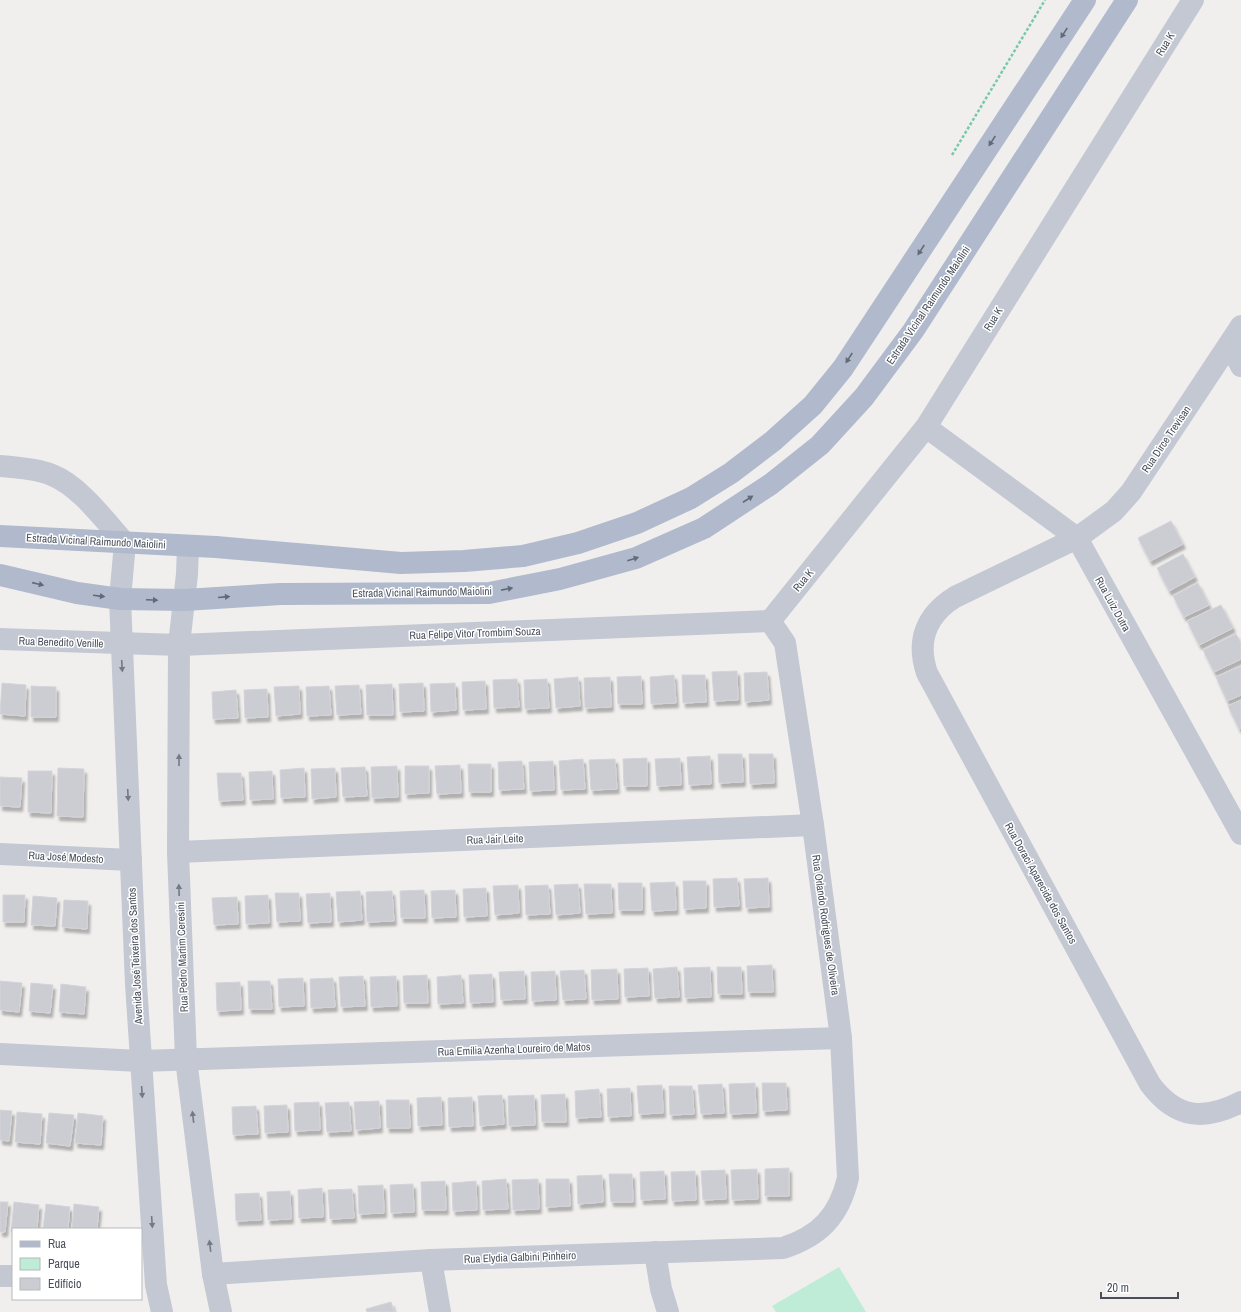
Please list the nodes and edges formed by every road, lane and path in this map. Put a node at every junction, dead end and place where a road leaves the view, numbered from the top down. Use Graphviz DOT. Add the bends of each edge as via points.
graph roads {
  1 [pos="1045,0"];
  2 [pos="1085,0"];
  3 [pos="1127,0"];
  4 [pos="1193,0"];
  5 [pos="950,157"];
  6 [pos="1236,335"];
  7 [pos="1241,366"];
  8 [pos="926,427"];
  9 [pos="0,466"];
  10 [pos="0,536"];
  11 [pos="1077,538"];
  12 [pos="125,543"];
  13 [pos="188,546"];
  14 [pos="0,576"];
  15 [pos="120,599"];
  16 [pos="185,600"];
  17 [pos="770,621"];
  18 [pos="924,634"];
  19 [pos="0,639"];
  20 [pos="121,644"];
  21 [pos="180,645"];
  22 [pos="813,825"];
  23 [pos="1241,834"];
  24 [pos="178,852"];
  25 [pos="0,854"];
  26 [pos="131,860"];
  27 [pos="842,1038"];
  28 [pos="0,1054"];
  29 [pos="186,1059"];
  30 [pos="140,1060"];
  31 [pos="1241,1102"];
  32 [pos="822,1228"];
  33 [pos="655,1252"];
  34 [pos="431,1260"];
  35 [pos="213,1274"];
  36 [pos="0,1276"];
  37 [pos="12,1276"];
  38 [pos="148,1285"];
  39 [pos="162,1312"];
  40 [pos="221,1312"];
  41 [pos="440,1312"];
  42 [pos="668,1312"];
  1 -- 5 [label="path"];
  2 -- 13 [label="main road, Estrada Vicinal Raimundo Maiolini, one-way" via="843,368 813,405 773,441 731,473 691,498 637,523 578,543 523,556 401,563"];
  16 -- 3 [label="main road, Estrada Vicinal Raimundo Maiolini, one-way" via="280,594 489,593 636,558 704,528 771,484 820,445 864,397 913,331"];
  4 -- 8 [label="street, Rua K"];
  6 -- 7 [label="street"];
  6 -- 11 [label="street, Rua Dirce Trevisan" via="1131,492 1114,511"];
  8 -- 11 [label="street, Rua Luiz Dutra"];
  8 -- 17 [label="street, Rua K"];
  9 -- 12 [label="street" via="52,475 73,487"];
  10 -- 12 [label="main road, Estrada Vicinal Raimundo Maiolini"];
  11 -- 18 [label="street, Rua Dirce Trevisan" via="955,597 939,609"];
  11 -- 23 [label="street, Rua Luiz Dutra"];
  12 -- 13 [label="main road, Estrada Vicinal Raimundo Maiolini"];
  12 -- 15 [label="street, Avenida José Teixeira dos Santos"];
  13 -- 16 [label="street, Rua Pedro Martim Ceresini"];
  14 -- 15 [label="main road, Estrada Vicinal Raimundo Maiolini, one-way" via="77,593"];
  15 -- 16 [label="main road, Estrada Vicinal Raimundo Maiolini, one-way"];
  15 -- 20 [label="street, Avenida José Teixeira dos Santos"];
  16 -- 21 [label="street, Rua Pedro Martim Ceresini"];
  17 -- 21 [label="street, Rua Felipe Vitor Trombim Souza"];
  17 -- 22 [label="street, Rua Orlando Rodrigues de Oliveira" via="785,643"];
  18 -- 31 [label="street, Rua Doraci Aparecida dos Santos" via="922,654 927,673 1150,1084 1162,1099 1175,1107 1198,1114 1226,1110"];
  19 -- 20 [label="street, Rua Benedito Venille"];
  20 -- 21 [label="street, Rua Felipe Vitor Trombim Souza"];
  20 -- 26 [label="street, Avenida José Teixeira dos Santos, one-way"];
  24 -- 21 [label="street, Rua Pedro Martim Ceresini, one-way"];
  22 -- 24 [label="street, Rua Jair Leite"];
  22 -- 27 [label="street, Rua Orlando Rodrigues de Oliveira"];
  29 -- 24 [label="street, Rua Pedro Martim Ceresini, one-way"];
  25 -- 26 [label="street, Rua José Modesto"];
  26 -- 30 [label="street, Avenida José Teixeira dos Santos"];
  27 -- 29 [label="street, Rua Emília Azenha Loureiro de Matos"];
  27 -- 32 [label="street, Rua Orlando Rodrigues de Oliveira" via="848,1178 839,1206"];
  28 -- 30 [label="street, Rua Emília Azenha Loureiro de Matos"];
  29 -- 30 [label="street, Rua Emília Azenha Loureiro de Matos"];
  35 -- 29 [label="street, Rua Pedro Martim Ceresini, one-way"];
  30 -- 38 [label="street, Avenida José Teixeira dos Santos, one-way"];
  32 -- 33 [label="street, Rua Elydia Galbini Pinheiro" via="810,1237 783,1248"];
  33 -- 34 [label="street, Rua Elydia Galbini Pinheiro"];
  33 -- 42 [label="street"];
  34 -- 35 [label="street, Rua Elydia Galbini Pinheiro"];
  34 -- 41 [label="street"];
  35 -- 40 [label="street, Rua Pedro Martim Ceresini"];
  36 -- 37 [label="street"];
  38 -- 39 [label="street, Avenida José Teixeira dos Santos"];
}
